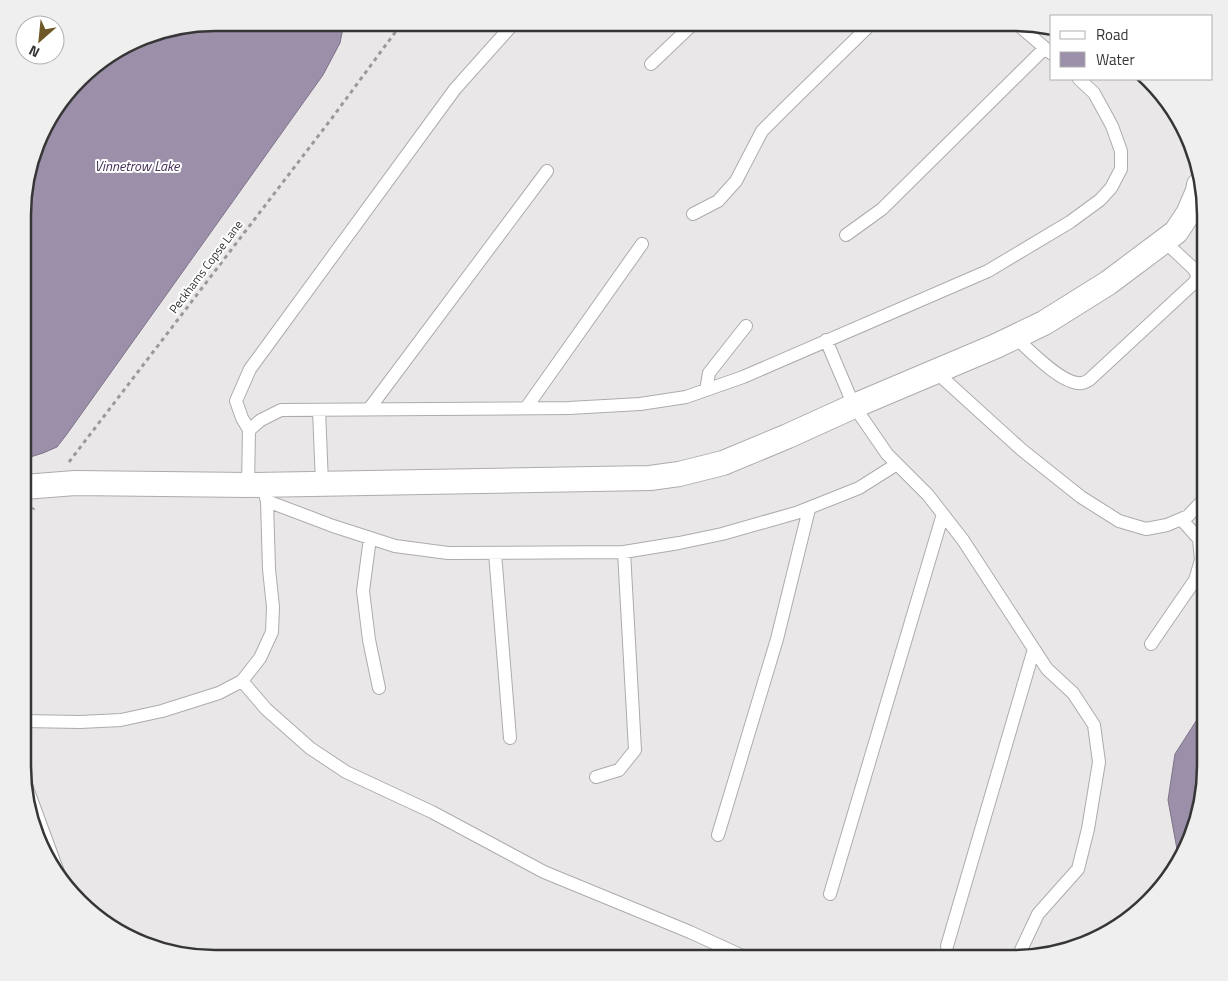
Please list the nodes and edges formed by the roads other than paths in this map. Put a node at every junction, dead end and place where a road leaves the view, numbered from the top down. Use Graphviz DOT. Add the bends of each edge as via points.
graph roads {
  1 [pos="507,31"];
  2 [pos="686,31"];
  3 [pos="864,31"];
  4 [pos="1026,32"];
  5 [pos="1048,51"];
  6 [pos="651,64"];
  7 [pos="1080,80"];
  8 [pos="547,171"];
  9 [pos="1195,197"];
  10 [pos="693,214"];
  11 [pos="846,235"];
  12 [pos="1167,238"];
  13 [pos="642,244"];
  14 [pos="1197,261"];
  15 [pos="746,326"];
  16 [pos="1014,337"];
  17 [pos="826,340"];
  18 [pos="936,372"];
  19 [pos="706,390"];
  20 [pos="854,406"];
  21 [pos="526,408"];
  22 [pos="319,410"];
  23 [pos="369,410"];
  24 [pos="249,430"];
  25 [pos="896,464"];
  26 [pos="322,483"];
  27 [pos="31,486"];
  28 [pos="259,490"];
  29 [pos="1197,506"];
  30 [pos="809,509"];
  31 [pos="943,514"];
  32 [pos="1181,518"];
  33 [pos="1197,537"];
  34 [pos="370,538"];
  35 [pos="624,552"];
  36 [pos="495,553"];
  37 [pos="1197,573"];
  38 [pos="1152,644"];
  39 [pos="1034,649"];
  40 [pos="242,681"];
  41 [pos="379,688"];
  42 [pos="31,721"];
  43 [pos="510,738"];
  44 [pos="596,777"];
  45 [pos="718,835"];
  46 [pos="830,894"];
  47 [pos="948,946"];
  48 [pos="729,950"];
  49 [pos="1021,950"];
  1 -- 24 [label="lane" via="455,89 250,369 236,401"];
  2 -- 6 [label="lane"];
  3 -- 10 [label="lane" via="762,131 736,181 718,201"];
  4 -- 5 [label="lane"];
  5 -- 11 [label="lane" via="882,209"];
  7 -- 17 [label="lane" via="1094,93 1121,151 1122,169 1100,200 1070,222 988,271"];
  8 -- 23 [label="lane"];
  9 -- 12 [label="street" via="1176,232"];
  12 -- 14 [label="lane"];
  12 -- 16 [label="street" via="1108,283 1044,323"];
  12 -- 16 [label="lane" via="1194,269 1196,281 1089,380 1080,383 1054,372"];
  13 -- 21 [label="lane"];
  15 -- 19 [label="lane" via="709,374"];
  16 -- 18 [label="street"];
  17 -- 19 [label="lane"];
  17 -- 20 [label="lane"];
  18 -- 20 [label="street"];
  18 -- 32 [label="lane" via="1022,450 1081,497 1119,521 1146,529"];
  19 -- 21 [label="lane" via="686,397 640,404"];
  20 -- 25 [label="lane"];
  20 -- 26 [label="street" via="723,463 679,474 650,478"];
  21 -- 23 [label="lane"];
  22 -- 23 [label="lane"];
  22 -- 24 [label="lane" via="282,410"];
  22 -- 26 [label="lane"];
  24 -- 28 [label="lane"];
  25 -- 30 [label="lane" via="859,488"];
  25 -- 31 [label="lane"];
  26 -- 28 [label="street"];
  27 -- 28 [label="street" via="76,483"];
  28 -- 34 [label="lane" via="333,526"];
  28 -- 40 [label="lane" via="273,607 272,632 260,658"];
  29 -- 32 [label="lane"];
  30 -- 35 [label="lane" via="679,544"];
  30 -- 45 [label="lane" via="777,639"];
  31 -- 39 [label="lane"];
  31 -- 46 [label="lane"];
  32 -- 33 [label="lane"];
  34 -- 36 [label="lane" via="395,546 448,554"];
  34 -- 41 [label="lane" via="363,591"];
  35 -- 36 [label="lane"];
  35 -- 44 [label="lane" via="635,750 619,770"];
  36 -- 43 [label="lane"];
  37 -- 38 [label="lane"];
  39 -- 47 [label="lane"];
  39 -- 49 [label="lane" via="1047,669 1073,693 1094,725 1099,762 1078,869 1038,914"];
  40 -- 42 [label="lane" via="219,693 121,720"];
  40 -- 48 [label="lane" via="266,709 310,748 346,772 432,812 544,872"];
}
